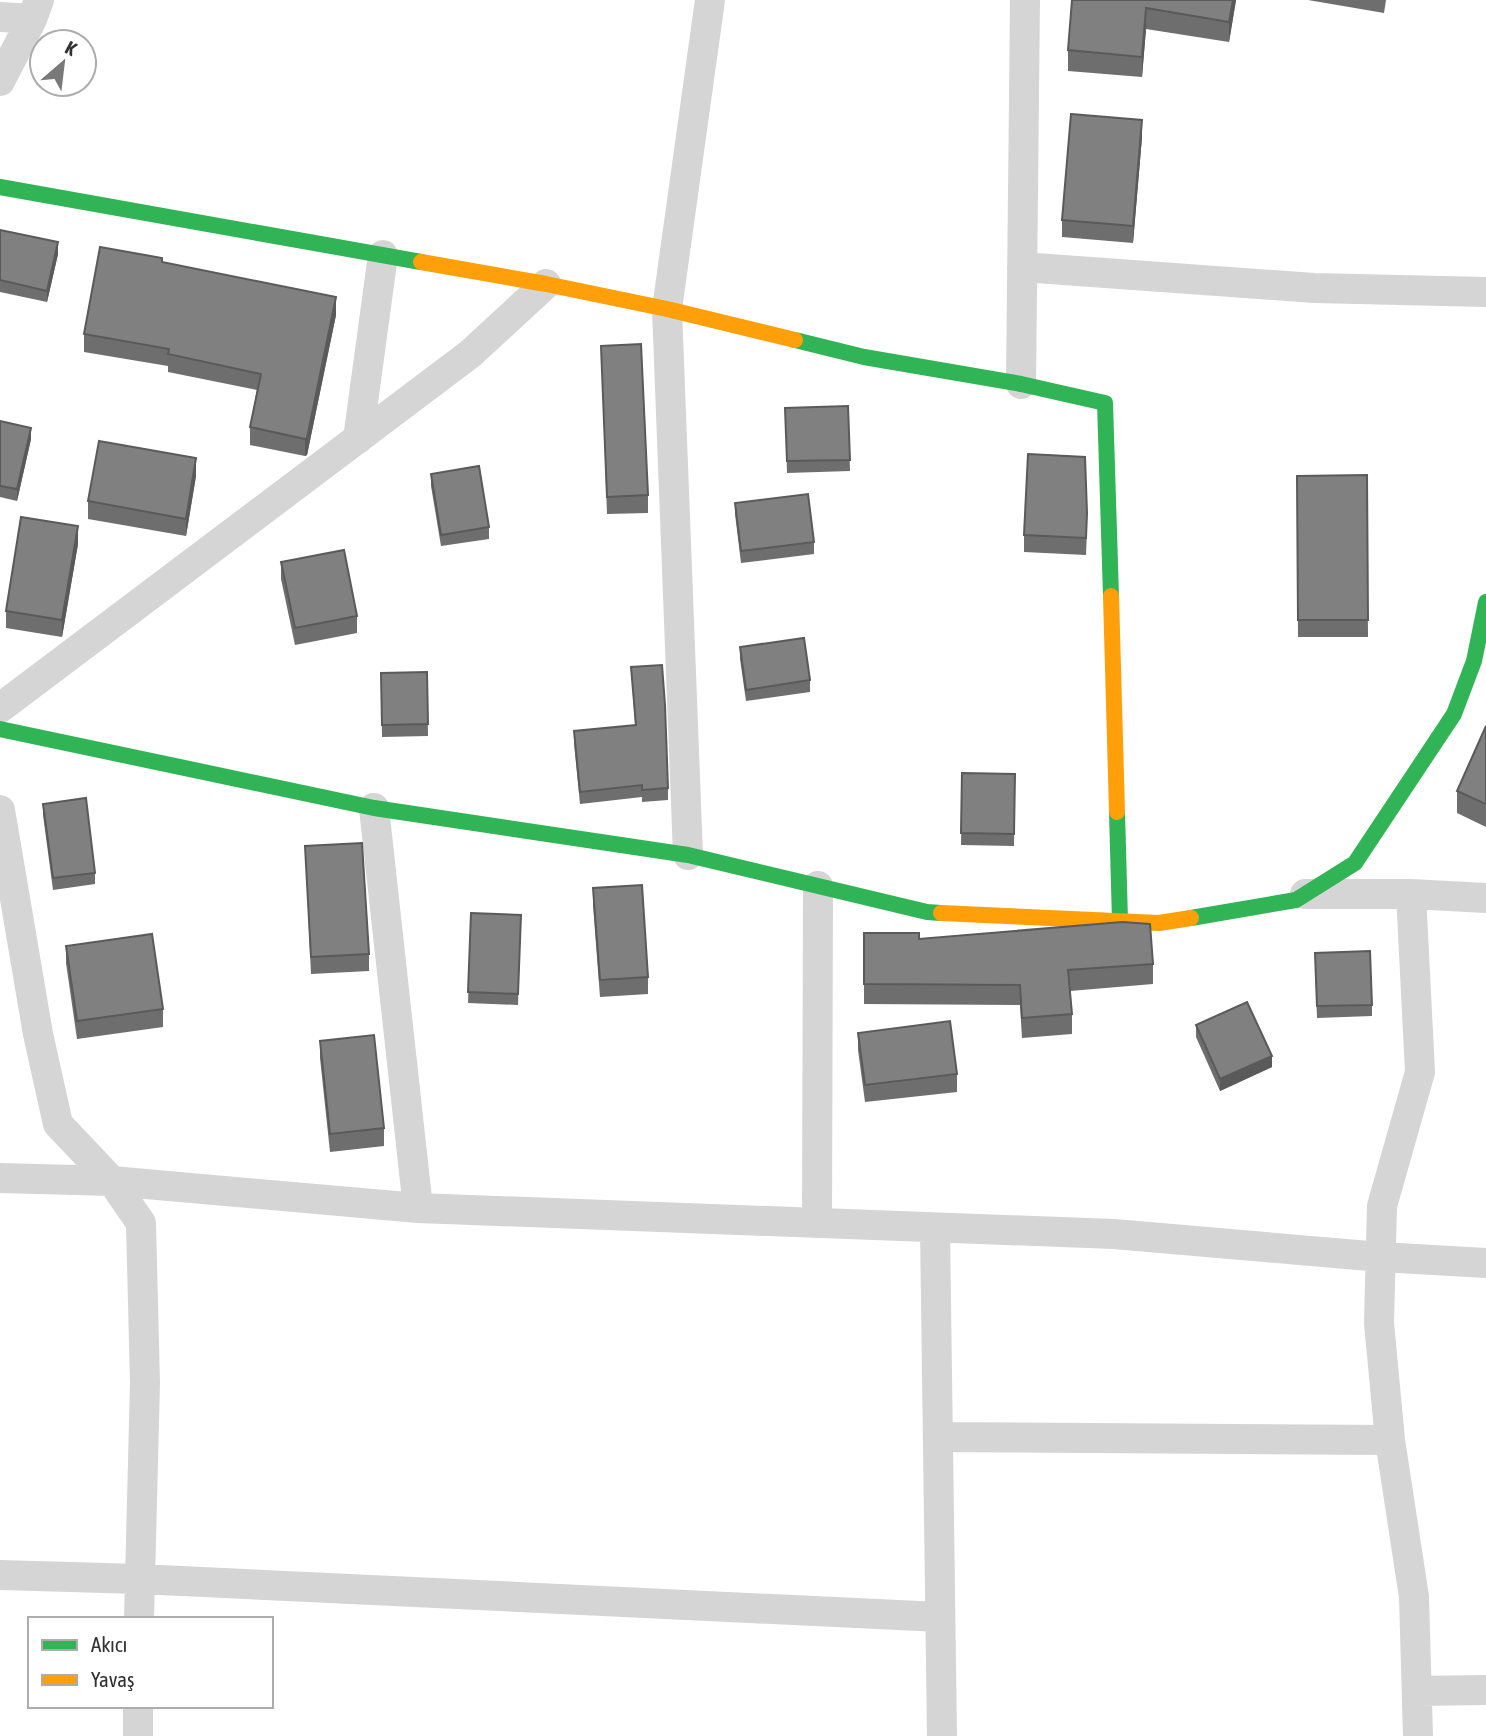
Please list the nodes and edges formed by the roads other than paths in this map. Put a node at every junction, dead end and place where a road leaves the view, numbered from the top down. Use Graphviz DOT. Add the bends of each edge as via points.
graph roads {
  1 [pos="710,0"];
  2 [pos="1025,0"];
  3 [pos="36,10"];
  4 [pos="0,17"];
  5 [pos="0,81"];
  6 [pos="0,187"];
  7 [pos="383,255"];
  8 [pos="1022,267"];
  9 [pos="546,284"];
  10 [pos="1486,292"];
  11 [pos="667,309"];
  12 [pos="1021,384"];
  13 [pos="358,439"];
  14 [pos="1486,602"];
  15 [pos="1486,673"];
  16 [pos="0,708"];
  17 [pos="1454,714"];
  18 [pos="0,729"];
  19 [pos="374,808"];
  20 [pos="0,810"];
  21 [pos="688,855"];
  22 [pos="818,886"];
  23 [pos="1305,894"];
  24 [pos="1411,894"];
  25 [pos="1486,898"];
  26 [pos="1120,921"];
  27 [pos="0,1178"];
  28 [pos="112,1181"];
  29 [pos="418,1208"];
  30 [pos="817,1223"];
  31 [pos="935,1228"];
  32 [pos="1381,1257"];
  33 [pos="1486,1263"];
  34 [pos="938,1437"];
  35 [pos="1390,1440"];
  36 [pos="0,1576"];
  37 [pos="139,1579"];
  38 [pos="139,1617"];
  39 [pos="940,1617"];
  40 [pos="1486,1690"];
  41 [pos="1417,1691"];
  42 [pos="138,1708"];
  43 [pos="138,1736"];
  44 [pos="942,1736"];
  45 [pos="1418,1736"];
  1 -- 11 [label="street"];
  2 -- 8 [label="street"];
  3 -- 4 [label="street"];
  3 -- 5 [label="street"];
  6 -- 7 [label="street"];
  7 -- 9 [label="street"];
  7 -- 13 [label="street"];
  8 -- 10 [label="street" via="1314,288"];
  8 -- 12 [label="street"];
  9 -- 11 [label="street"];
  9 -- 13 [label="street" via="470,354"];
  11 -- 12 [label="street" via="864,357"];
  11 -- 21 [label="street"];
  12 -- 26 [label="street" via="1105,404"];
  13 -- 16 [label="street"];
  14 -- 17 [label="street" via="1474,662"];
  15 -- 17 [label="street"];
  17 -- 23 [label="street" via="1355,863"];
  18 -- 19 [label="street"];
  19 -- 21 [label="street"];
  19 -- 29 [label="street"];
  20 -- 28 [label="street" via="58,1124"];
  21 -- 22 [label="street"];
  22 -- 26 [label="street" via="927,912"];
  22 -- 30 [label="street"];
  23 -- 24 [label="street"];
  23 -- 26 [label="street" via="1296,900 1159,923"];
  24 -- 25 [label="street"];
  24 -- 32 [label="street" via="1420,1072 1382,1206"];
  27 -- 28 [label="street"];
  28 -- 29 [label="street"];
  28 -- 37 [label="street" via="141,1223 145,1383"];
  29 -- 30 [label="street"];
  30 -- 31 [label="street"];
  31 -- 32 [label="street" via="1114,1234"];
  31 -- 34 [label="street"];
  32 -- 33 [label="street"];
  32 -- 35 [label="street" via="1379,1323"];
  34 -- 35 [label="street"];
  34 -- 39 [label="street"];
  35 -- 41 [label="street" via="1415,1597"];
  36 -- 37 [label="street"];
  37 -- 38 [label="street"];
  37 -- 39 [label="street"];
  39 -- 44 [label="street"];
  40 -- 41 [label="street"];
  41 -- 45 [label="street"];
  42 -- 43 [label="street"];
}
